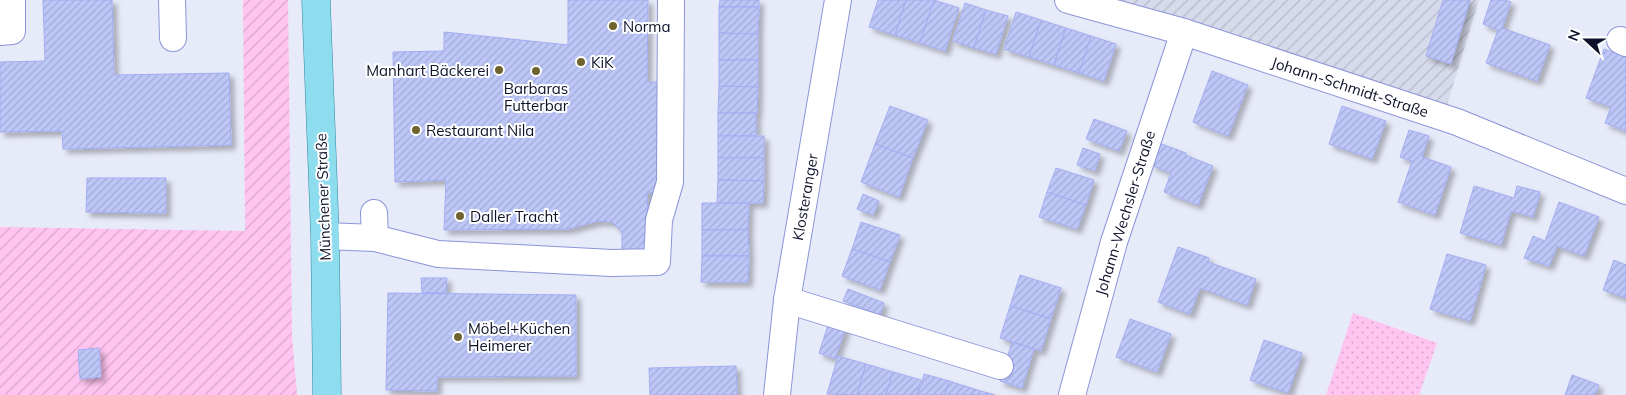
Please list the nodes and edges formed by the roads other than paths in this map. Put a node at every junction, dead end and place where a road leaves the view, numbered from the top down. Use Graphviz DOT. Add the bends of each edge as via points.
graph roads {
  1 [pos="12,0"];
  2 [pos="172,0"];
  3 [pos="316,0"];
  4 [pos="671,0"];
  5 [pos="838,0"];
  6 [pos="1068,0"];
  7 [pos="1135,8"];
  8 [pos="0,32"];
  9 [pos="1184,32"];
  10 [pos="173,38"];
  11 [pos="1626,191"];
  12 [pos="325,236"];
  13 [pos="788,300"];
  14 [pos="1000,366"];
  15 [pos="327,395"];
  16 [pos="777,395"];
  17 [pos="1072,395"];
  1 -- 8 [label="street" via="12,31"];
  2 -- 10 [label="street"];
  3 -- 12 [label="main road, Münchener Straße"];
  4 -- 12 [label="street" via="670,182 659,220 657,262 612,263 438,254 375,226"];
  5 -- 13 [label="street, Klosteranger"];
  6 -- 7 [label="street, Johann-Schmidt-Straße"];
  7 -- 9 [label="street, Johann-Schmidt-Straße"];
  9 -- 11 [label="street, Johann-Schmidt-Straße" via="1457,122"];
  9 -- 17 [label="street, Johann-Wechsler-Straße" via="1114,242"];
  12 -- 15 [label="main road, Münchener Straße"];
  13 -- 14 [label="street"];
  13 -- 16 [label="street, Klosteranger"];
}
